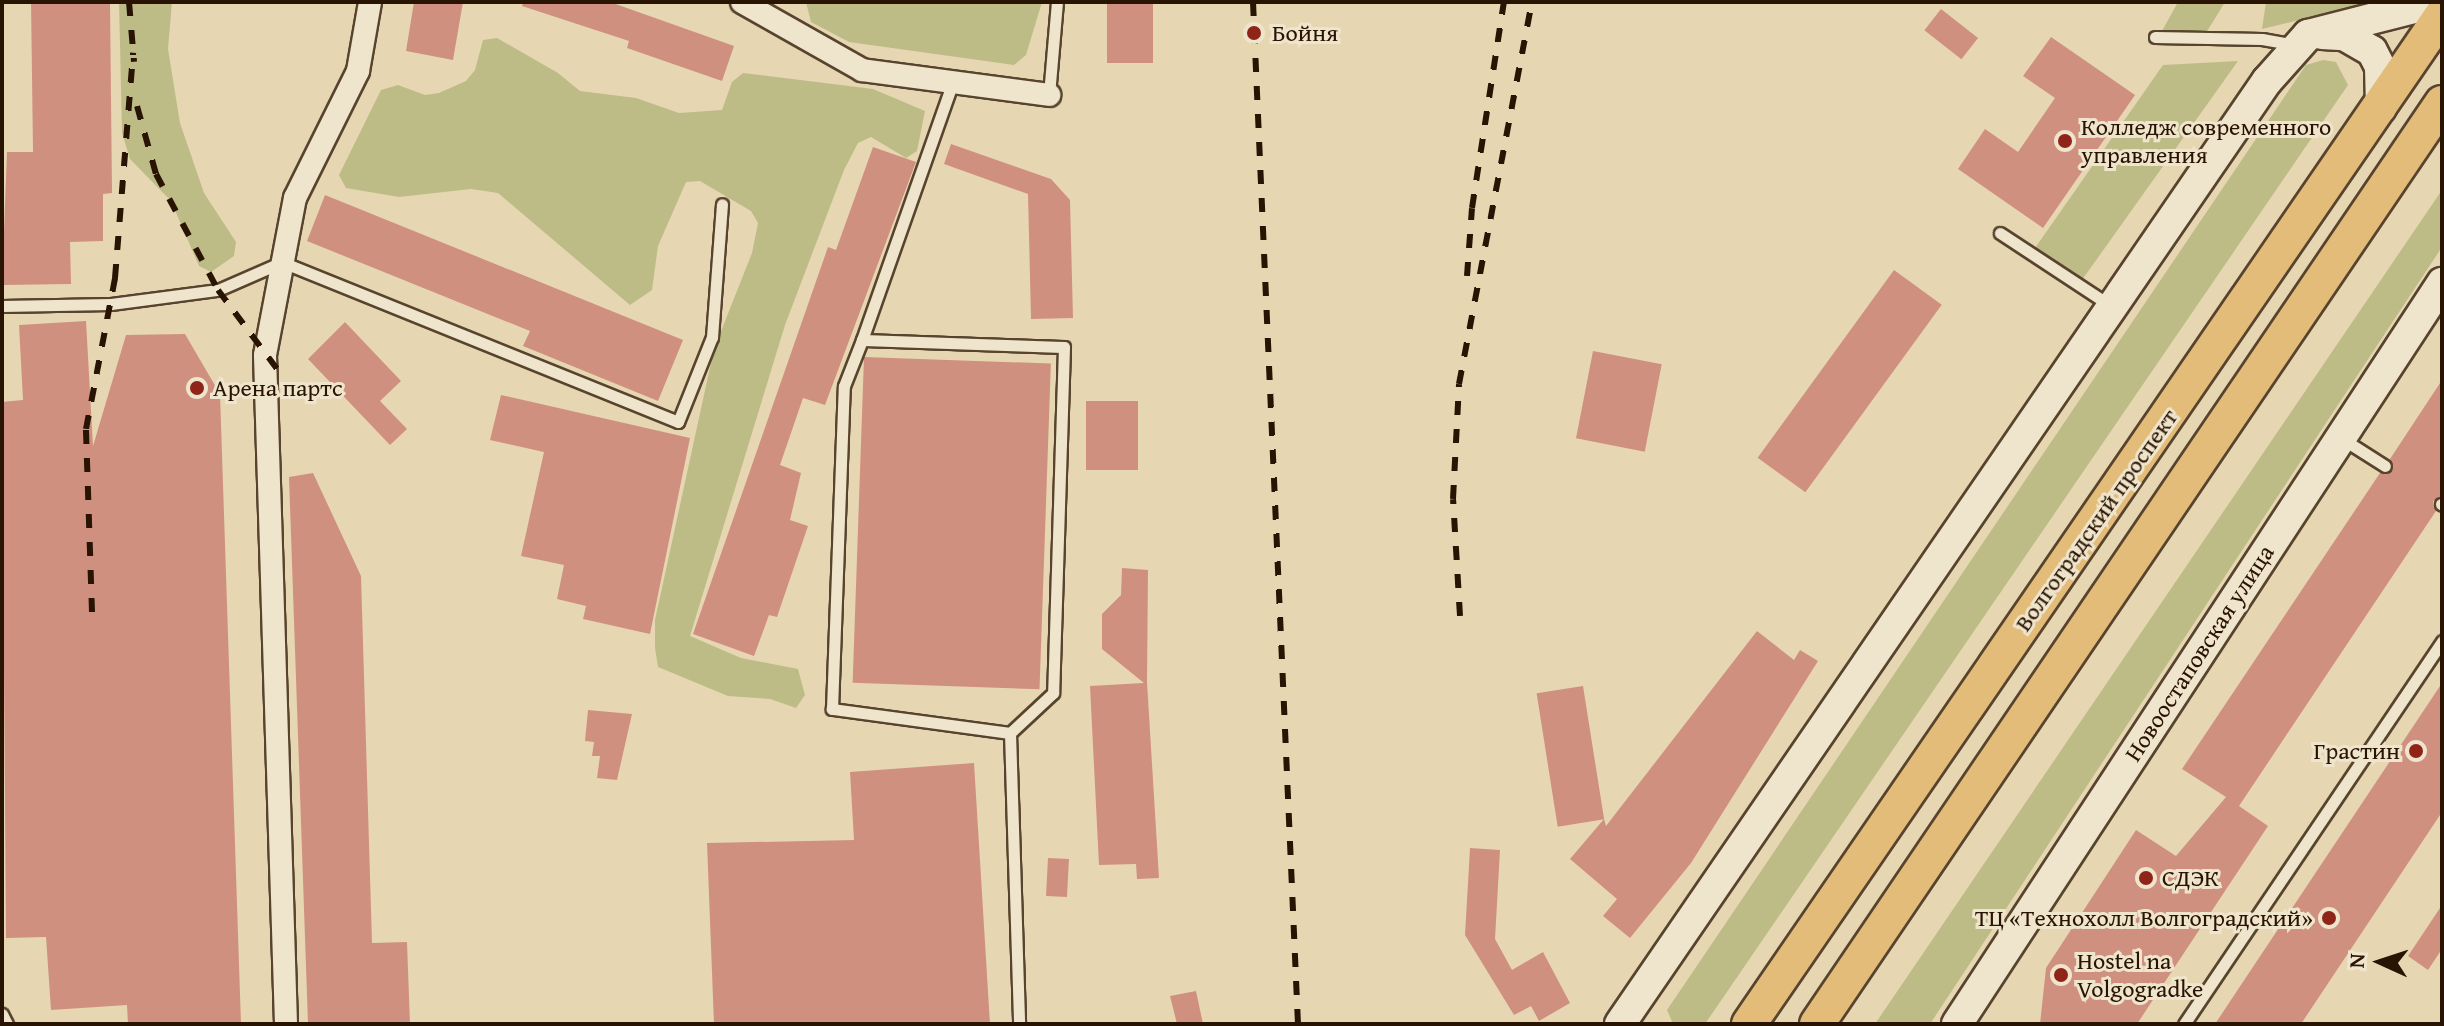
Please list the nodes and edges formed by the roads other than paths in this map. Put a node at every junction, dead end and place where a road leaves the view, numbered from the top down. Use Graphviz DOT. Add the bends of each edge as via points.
graph roads {
  1 [pos="370,2"];
  2 [pos="742,2"];
  3 [pos="1057,2"];
  4 [pos="2437,2"];
  5 [pos="2442,15"];
  6 [pos="2155,37"];
  7 [pos="2302,40"];
  8 [pos="953,82"];
  9 [pos="1049,95"];
  10 [pos="2442,103"];
  11 [pos="2381,108"];
  12 [pos="2442,137"];
  13 [pos="2399,167"];
  14 [pos="722,204"];
  15 [pos="2000,233"];
  16 [pos="282,262"];
  17 [pos="2442,283"];
  18 [pos="2,306"];
  19 [pos="2111,306"];
  20 [pos="862,340"];
  21 [pos="2340,438"];
  22 [pos="2385,466"];
  23 [pos="2442,641"];
  24 [pos="1010,733"];
  25 [pos="2,1014"];
  26 [pos="7,1024"];
  27 [pos="286,1024"];
  28 [pos="1019,1024"];
  29 [pos="1620,1024"];
  30 [pos="1749,1024"];
  31 [pos="1817,1024"];
  32 [pos="1957,1024"];
  33 [pos="2184,1024"];
  1 -- 16 [label="street" via="358,71 295,198"];
  2 -- 8 [label="street" via="862,70"];
  3 -- 9 [label="lane"];
  4 -- 7 [label="main road"];
  5 -- 11 [label="main road, Волгоградский проспект"];
  6 -- 7 [label="lane"];
  7 -- 11 [label="main road" via="2344,35 2372,51 2380,67"];
  7 -- 19 [label="main road"];
  8 -- 9 [label="street"];
  8 -- 20 [label="lane"];
  10 -- 13 [label="main road, Волгоградский проспект"];
  11 -- 30 [label="main road, Волгоградский проспект"];
  12 -- 13 [label="main road"];
  13 -- 31 [label="main road, Волгоградский проспект"];
  14 -- 16 [label="lane" via="712,337 678,422"];
  15 -- 19 [label="lane"];
  16 -- 18 [label="lane" via="218,290 111,304"];
  16 -- 27 [label="street" via="265,355 263,408"];
  17 -- 21 [label="main road, Новоостаповская улица"];
  19 -- 29 [label="main road"];
  20 -- 24 [label="lane" via="844,386 832,709"];
  20 -- 24 [label="lane" via="1064,347 1053,693"];
  21 -- 22 [label="lane"];
  21 -- 32 [label="main road, Новоостаповская улица"];
  23 -- 33 [label="lane"];
  24 -- 28 [label="lane"];
  25 -- 26 [label="lane"];
}
